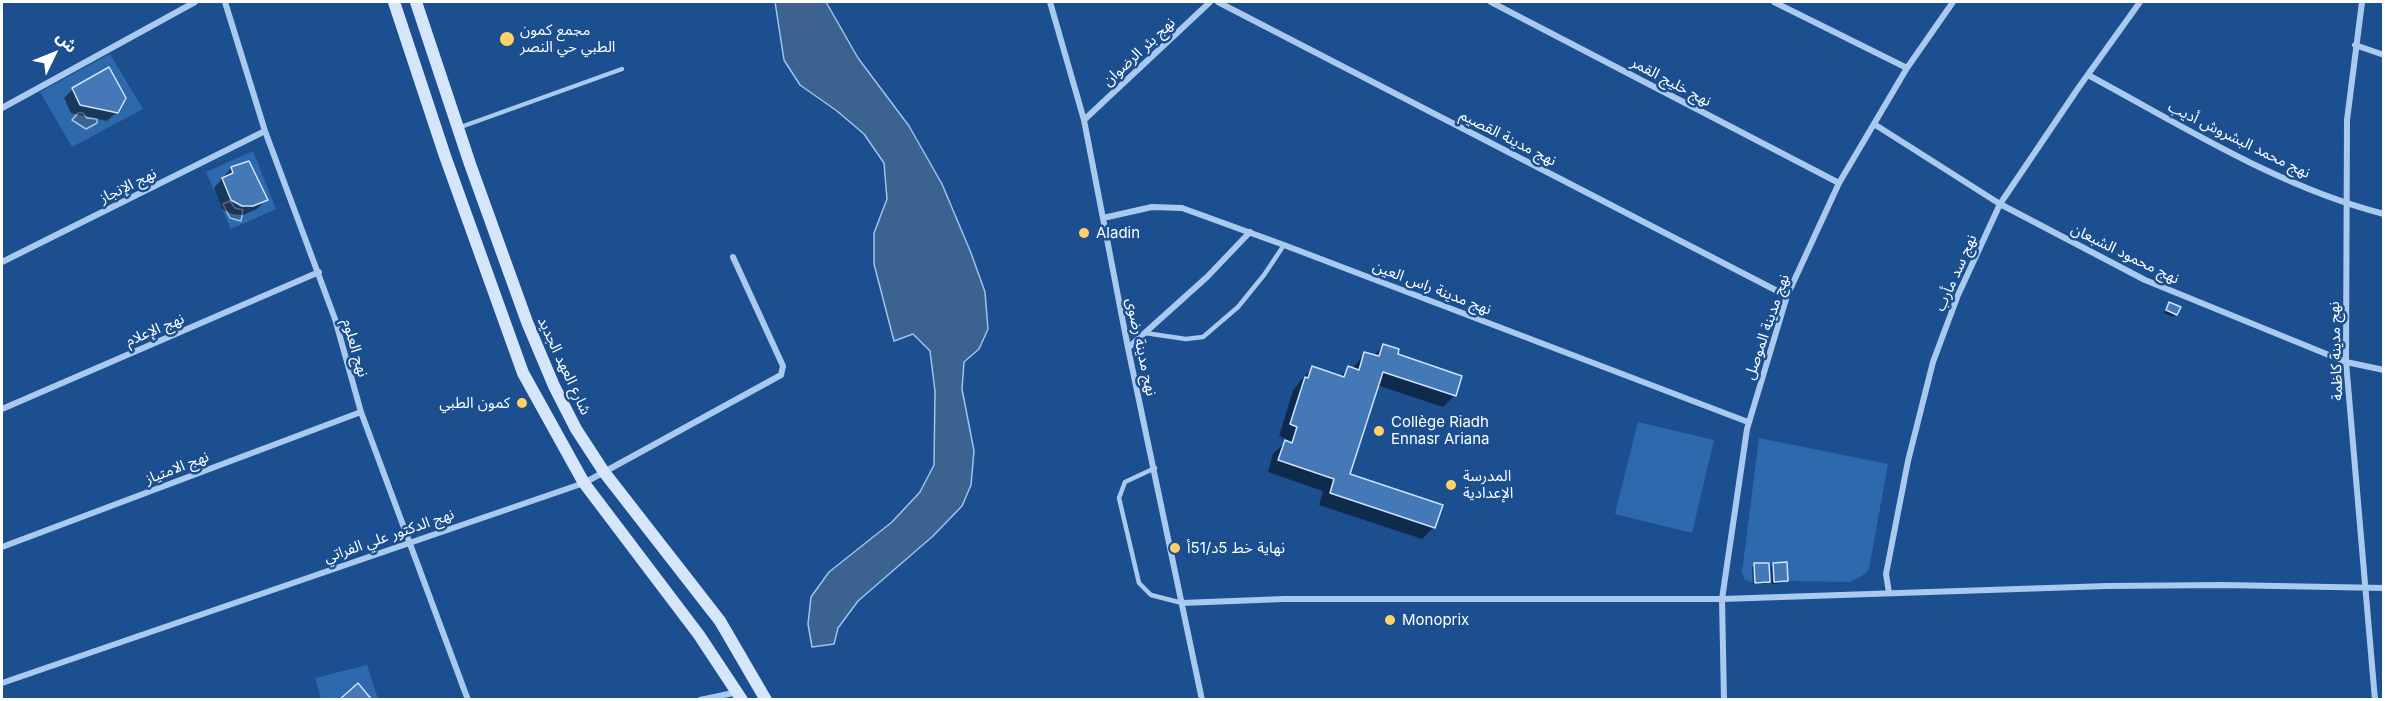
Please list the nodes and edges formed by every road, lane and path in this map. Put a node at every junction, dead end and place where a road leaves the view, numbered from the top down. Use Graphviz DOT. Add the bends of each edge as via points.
graph roads {
  1 [pos="195,2"];
  2 [pos="225,2"];
  3 [pos="394,2"];
  4 [pos="416,2"];
  5 [pos="1050,2"];
  6 [pos="1210,2"];
  7 [pos="1218,2"];
  8 [pos="1491,2"];
  9 [pos="1774,2"];
  10 [pos="1953,2"];
  11 [pos="2140,2"];
  12 [pos="2362,2"];
  13 [pos="2355,45"];
  14 [pos="2384,55"];
  15 [pos="1907,68"];
  16 [pos="622,69"];
  17 [pos="2088,75"];
  18 [pos="2,108"];
  19 [pos="1084,120"];
  20 [pos="1874,124"];
  21 [pos="458,129"];
  22 [pos="265,131"];
  23 [pos="1839,183"];
  24 [pos="2000,204"];
  25 [pos="2346,204"];
  26 [pos="2384,214"];
  27 [pos="1102,218"];
  28 [pos="1250,232"];
  29 [pos="1284,245"];
  30 [pos="733,257"];
  31 [pos="2,262"];
  32 [pos="319,272"];
  33 [pos="1787,296"];
  34 [pos="1145,333"];
  35 [pos="1128,348"];
  36 [pos="2346,362"];
  37 [pos="2384,370"];
  38 [pos="2,409"];
  39 [pos="361,412"];
  40 [pos="1748,422"];
  41 [pos="1155,468"];
  42 [pos="604,472"];
  43 [pos="584,483"];
  44 [pos="411,542"];
  45 [pos="2,547"];
  46 [pos="2384,588"];
  47 [pos="2365,589"];
  48 [pos="1889,593"];
  49 [pos="1722,598"];
  50 [pos="1182,603"];
  51 [pos="2,683"];
  52 [pos="740,695"];
  53 [pos="468,699"];
  54 [pos="700,699"];
  55 [pos="766,699"];
  56 [pos="1202,699"];
  57 [pos="1724,699"];
  58 [pos="2375,699"];
  1 -- 18 [label="street"];
  2 -- 22 [label="street, نهج العلوم"];
  3 -- 43 [label="main road" via="523,373"];
  4 -- 21 [label="main road, شارع العهد الجديد"];
  5 -- 19 [label="street, نهج مدينة رضوى"];
  6 -- 19 [label="street, نهج بئر الرضوان"];
  7 -- 33 [label="street, نهج مدينة القصيم"];
  8 -- 23 [label="street, نهج خليج القمر"];
  9 -- 15 [label="street"];
  10 -- 15 [label="street, نهج مدينة الموصل"];
  11 -- 17 [label="street, نهج سد مأرب"];
  12 -- 13 [label="street, نهج مدينة كاظمة"];
  13 -- 14 [label="street"];
  13 -- 25 [label="street, نهج مدينة كاظمة" via="2347,120"];
  15 -- 20 [label="street, نهج مدينة الموصل"];
  16 -- 21 [label="lane"];
  17 -- 24 [label="street, نهج سد مأرب"];
  17 -- 25 [label="street, نهج محمد البشروش أديب" via="2242,158"];
  19 -- 27 [label="street, نهج مدينة رضوى"];
  20 -- 23 [label="street, نهج مدينة الموصل"];
  20 -- 24 [label="street, نهج محمود الشبعان"];
  21 -- 42 [label="main road, شارع العهد الجديد" via="539,353 576,429"];
  22 -- 31 [label="street, نهج الإنجاز"];
  22 -- 32 [label="street, نهج العلوم"];
  23 -- 33 [label="street, نهج مدينة الموصل"];
  24 -- 36 [label="street, نهج محمود الشبعان" via="2145,280"];
  24 -- 48 [label="street, نهج سد مأرب" via="1958,295 1922,400 1886,574"];
  25 -- 26 [label="street, نهج محمد البشروش أديب"];
  25 -- 36 [label="street, نهج مدينة كاظمة"];
  27 -- 28 [label="street, نهج مدينة راس العين" via="1168,206"];
  27 -- 35 [label="street, نهج مدينة رضوى"];
  28 -- 29 [label="street, نهج مدينة راس العين"];
  28 -- 34 [label="street"];
  29 -- 34 [label="lane" via="1238,307 1203,337 1186,339"];
  29 -- 40 [label="street, نهج مدينة راس العين"];
  30 -- 42 [label="street, نهج الدكتور علي الفراتي" via="783,366 781,375"];
  32 -- 38 [label="street, نهج الإعلام"];
  32 -- 39 [label="street, نهج العلوم"];
  33 -- 40 [label="street, نهج مدينة الموصل"];
  34 -- 35 [label="street"];
  35 -- 41 [label="street, نهج مدينة رضوى"];
  36 -- 37 [label="street, نهج محمود الشبعان"];
  36 -- 47 [label="street, نهج مدينة كاظمة"];
  39 -- 44 [label="street, نهج العلوم"];
  39 -- 45 [label="street, نهج الامتياز"];
  40 -- 49 [label="street, نهج مدينة الموصل"];
  41 -- 50 [label="street, نهج مدينة رضوى"];
  41 -- 50 [label="lane" via="1125,482 1119,498 1139,583 1151,596"];
  42 -- 43 [label="street, نهج الدكتور علي الفراتي"];
  42 -- 55 [label="main road, شارع العهد الجديد" via="720,621"];
  43 -- 44 [label="street, نهج الدكتور علي الفراتي"];
  43 -- 52 [label="main road"];
  44 -- 51 [label="street, نهج الدكتور علي الفراتي"];
  44 -- 53 [label="street, نهج العلوم"];
  46 -- 47 [label="street"];
  47 -- 48 [label="street" via="2223,585"];
  47 -- 58 [label="street, نهج مدينة كاظمة"];
  48 -- 49 [label="street"];
  49 -- 50 [label="street" via="1284,599"];
  49 -- 57 [label="street, نهج مدينة الموصل"];
  50 -- 56 [label="street, نهج مدينة رضوى"];
  52 -- 54 [label="street"];
}
